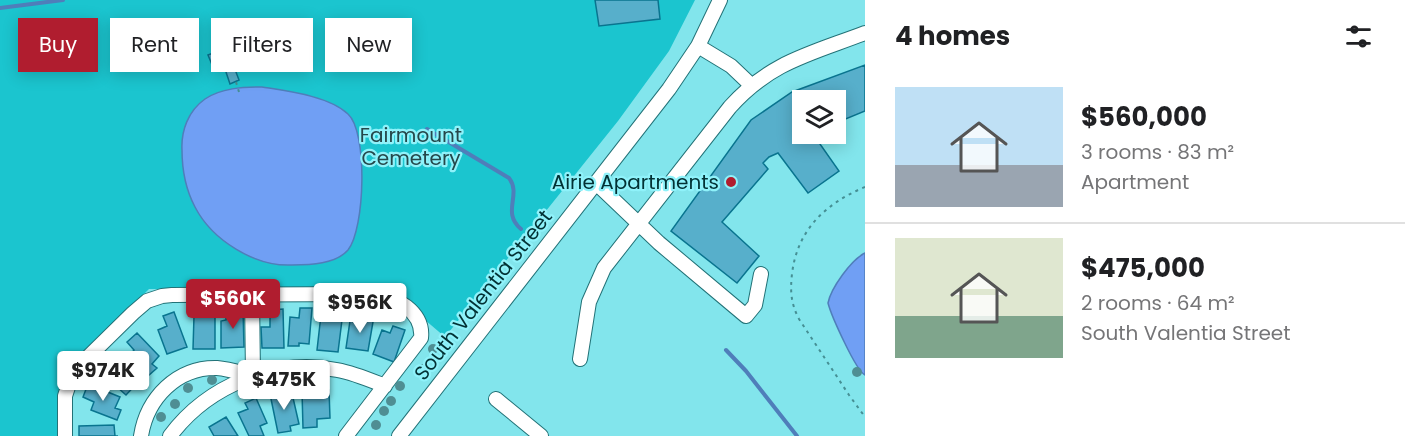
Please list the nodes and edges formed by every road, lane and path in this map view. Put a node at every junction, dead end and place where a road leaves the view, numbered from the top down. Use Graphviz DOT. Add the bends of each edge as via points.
graph roads {
  1 [pos="720,0"];
  2 [pos="865,33"];
  3 [pos="698,46"];
  4 [pos="236,82"];
  5 [pos="751,85"];
  6 [pos="239,92"];
  7 [pos="596,183"];
  8 [pos="865,187"];
  9 [pos="639,223"];
  10 [pos="761,274"];
  11 [pos="252,295"];
  12 [pos="580,359"];
  13 [pos="253,376"];
  14 [pos="385,386"];
  15 [pos="496,399"];
  16 [pos="865,417"];
  17 [pos="65,436"];
  18 [pos="141,436"];
  19 [pos="170,436"];
  20 [pos="346,436"];
  21 [pos="399,436"];
  22 [pos="541,436"];
  1 -- 3 [label="street, South Valentia Street"];
  2 -- 5 [label="street" via="790,61"];
  3 -- 5 [label="street" via="731,66"];
  3 -- 7 [label="street, South Valentia Street"];
  4 -- 6 [label="path"];
  5 -- 9 [label="street"];
  7 -- 9 [label="street"];
  7 -- 21 [label="street, South Valentia Street"];
  8 -- 16 [label="path" via="833,204 805,232 794,263 791,291 799,319"];
  9 -- 10 [label="street" via="746,316 755,304"];
  9 -- 12 [label="street" via="610,258 594,290"];
  11 -- 13 [label="street"];
  11 -- 14 [label="street" via="379,295 397,301 418,318 421,335"];
  11 -- 17 [label="street" via="172,295 147,302 74,374 65,396"];
  13 -- 14 [label="street" via="285,369 325,368"];
  13 -- 18 [label="street" via="217,368 185,374 155,400"];
  13 -- 19 [label="street" via="210,398"];
  14 -- 20 [label="street"];
  15 -- 22 [label="street"];
}
